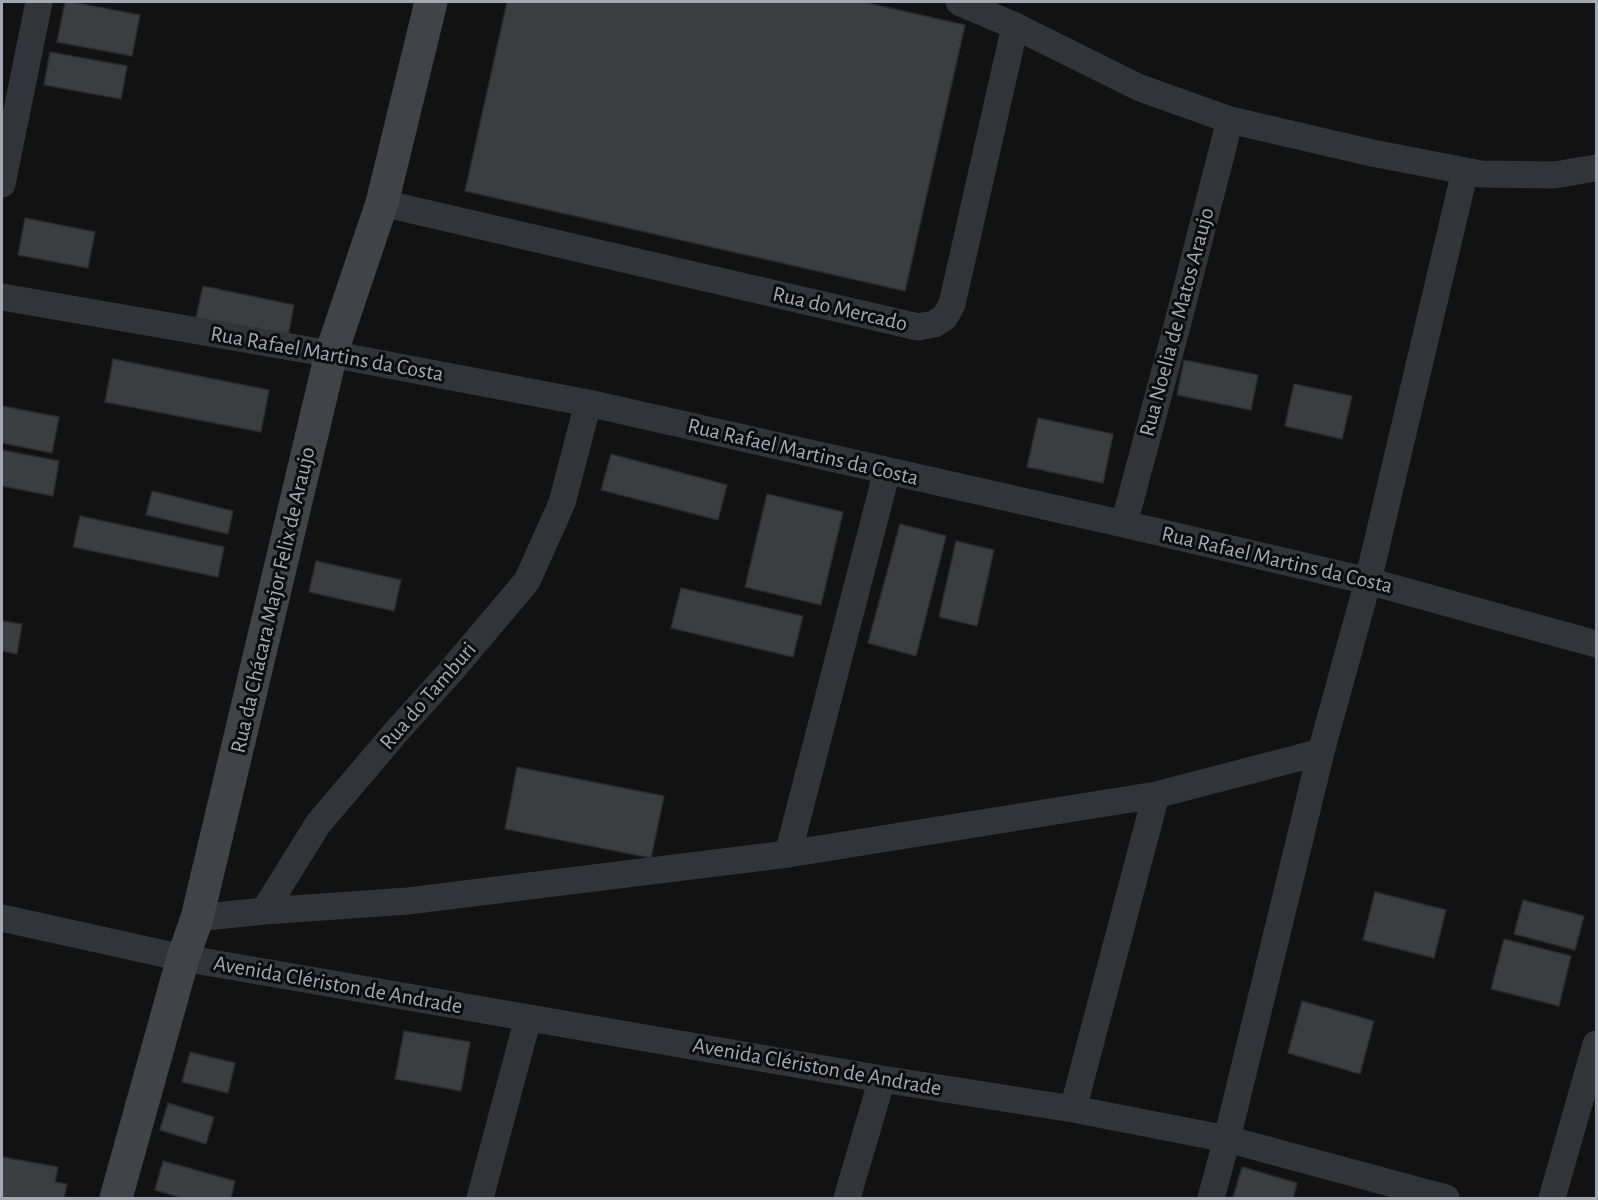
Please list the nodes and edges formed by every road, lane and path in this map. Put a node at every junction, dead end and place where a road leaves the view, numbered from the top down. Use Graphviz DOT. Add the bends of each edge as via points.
graph roads {
  1 [pos="39,2"];
  2 [pos="431,2"];
  3 [pos="959,2"];
  4 [pos="1015,26"];
  5 [pos="1230,120"];
  6 [pos="1596,168"];
  7 [pos="1465,171"];
  8 [pos="2,184"];
  9 [pos="382,203"];
  10 [pos="2,297"];
  11 [pos="331,354"];
  12 [pos="588,403"];
  13 [pos="887,471"];
  14 [pos="1124,524"];
  15 [pos="1368,581"];
  16 [pos="1596,644"];
  17 [pos="1322,752"];
  18 [pos="1156,795"];
  19 [pos="788,854"];
  20 [pos="264,911"];
  21 [pos="2,918"];
  22 [pos="196,918"];
  23 [pos="183,958"];
  24 [pos="528,1018"];
  25 [pos="1596,1044"];
  26 [pos="882,1079"];
  27 [pos="1073,1109"];
  28 [pos="1227,1139"];
  29 [pos="116,1198"];
  30 [pos="480,1198"];
  31 [pos="847,1198"];
  32 [pos="1211,1198"];
  33 [pos="1446,1198"];
  34 [pos="1552,1198"];
  1 -- 8 [label="street"];
  2 -- 9 [label="street, Rua da Chácara Major Felix de Araujo"];
  3 -- 4 [label="street"];
  4 -- 5 [label="street" via="1140,88"];
  4 -- 9 [label="street, Rua do Mercado" via="952,304 945,317 934,324 918,327"];
  5 -- 7 [label="street"];
  5 -- 14 [label="street, Rua Noelia de Matos Araujo"];
  6 -- 7 [label="street" via="1554,175"];
  7 -- 15 [label="street"];
  9 -- 11 [label="street, Rua da Chácara Major Felix de Araujo"];
  10 -- 11 [label="street, Rua Rafael Martins da Costa"];
  11 -- 12 [label="street, Rua Rafael Martins da Costa"];
  11 -- 22 [label="street, Rua da Chácara Major Felix de Araujo"];
  12 -- 13 [label="street, Rua Rafael Martins da Costa"];
  12 -- 20 [label="street, Rua do Tamburi" via="562,503 527,581 318,824"];
  13 -- 14 [label="street, Rua Rafael Martins da Costa"];
  13 -- 19 [label="street"];
  14 -- 15 [label="street, Rua Rafael Martins da Costa"];
  15 -- 16 [label="street, Rua Rafael Martins da Costa"];
  15 -- 17 [label="street"];
  17 -- 18 [label="street"];
  17 -- 28 [label="street"];
  18 -- 19 [label="street"];
  18 -- 27 [label="street"];
  19 -- 20 [label="street" via="408,901"];
  20 -- 22 [label="street"];
  21 -- 23 [label="street, Avenida Clériston de Andrade"];
  22 -- 23 [label="street, Rua da Chácara Major Felix de Araujo"];
  23 -- 24 [label="street, Avenida Clériston de Andrade"];
  23 -- 29 [label="street, Rua da Chácara Major Felix de Araujo"];
  24 -- 26 [label="street, Avenida Clériston de Andrade"];
  24 -- 30 [label="street"];
  25 -- 34 [label="street"];
  26 -- 27 [label="street, Avenida Clériston de Andrade"];
  26 -- 31 [label="street"];
  27 -- 28 [label="street, Avenida Clériston de Andrade"];
  28 -- 32 [label="street"];
  28 -- 33 [label="street, Avenida Clériston de Andrade"];
}
